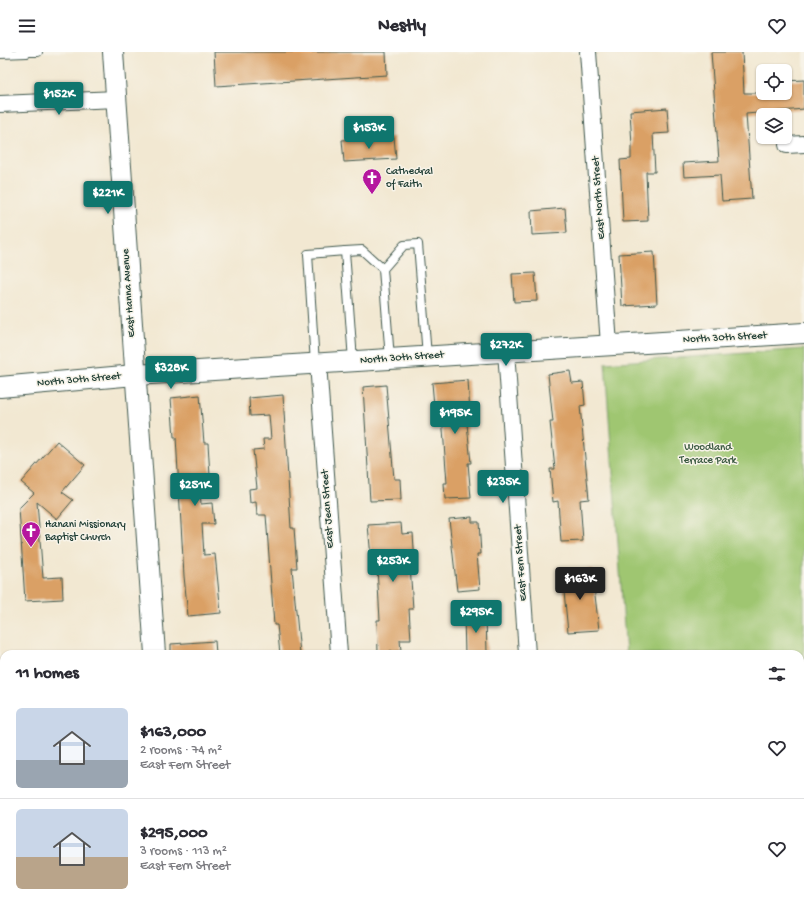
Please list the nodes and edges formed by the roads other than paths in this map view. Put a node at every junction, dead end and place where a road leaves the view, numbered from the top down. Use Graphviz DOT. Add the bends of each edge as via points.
graph roads {
  1 [pos="27,52"];
  2 [pos="38,52"];
  3 [pos="113,52"];
  4 [pos="588,52"];
  5 [pos="0,54"];
  6 [pos="116,99"];
  7 [pos="0,104"];
  8 [pos="804,144"];
  9 [pos="787,145"];
  10 [pos="345,252"];
  11 [pos="383,269"];
  12 [pos="804,333"];
  13 [pos="609,345"];
  14 [pos="506,351"];
  15 [pos="427,356"];
  16 [pos="390,359"];
  17 [pos="353,361"];
  18 [pos="316,364"];
  19 [pos="135,375"];
  20 [pos="0,387"];
  21 [pos="155,650"];
  22 [pos="339,650"];
  23 [pos="527,650"];
  1 -- 2 [label="lane"];
  1 -- 5 [label="lane"];
  3 -- 6 [label="street, East Hanna Avenue"];
  4 -- 13 [label="street, East North Street"];
  6 -- 7 [label="street"];
  6 -- 19 [label="street, East Hanna Avenue"];
  8 -- 9 [label="street"];
  10 -- 11 [label="lane" via="362,250"];
  10 -- 17 [label="lane"];
  10 -- 18 [label="lane" via="308,254"];
  11 -- 15 [label="lane" via="404,245 418,244"];
  11 -- 16 [label="lane"];
  12 -- 13 [label="street, North 30th Street"];
  13 -- 14 [label="street, North 30th Street"];
  14 -- 15 [label="street, North 30th Street"];
  14 -- 23 [label="street, East Fern Street"];
  15 -- 16 [label="street, North 30th Street"];
  16 -- 17 [label="street, North 30th Street"];
  17 -- 18 [label="street, North 30th Street"];
  18 -- 19 [label="street, North 30th Street"];
  18 -- 22 [label="street, East Jean Street"];
  19 -- 20 [label="street, North 30th Street"];
  19 -- 21 [label="street, East Hanna Avenue"];
}
